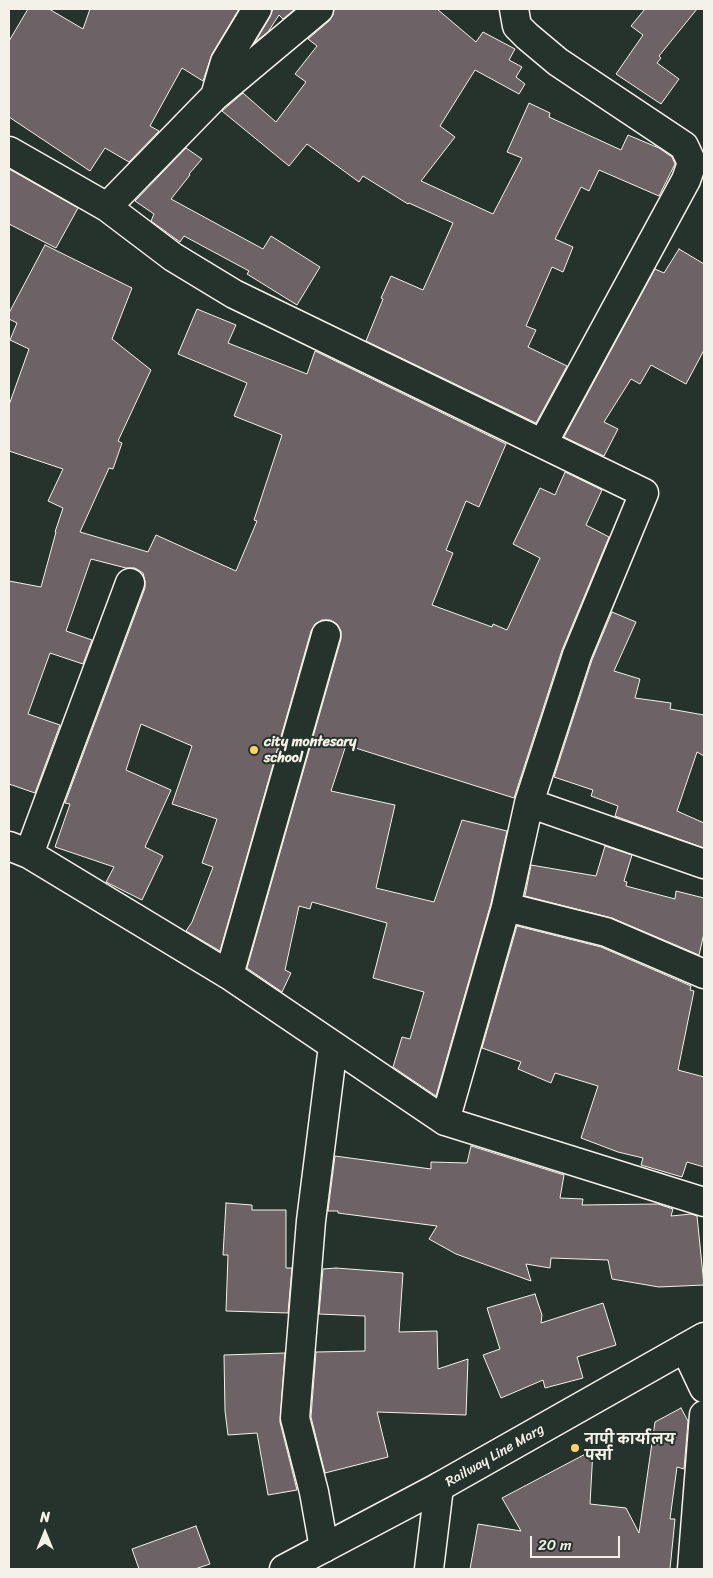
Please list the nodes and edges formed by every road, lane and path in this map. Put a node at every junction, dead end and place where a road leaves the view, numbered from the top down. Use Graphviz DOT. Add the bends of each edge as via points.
graph roads {
  1 [pos="257,9"];
  2 [pos="319,9"];
  3 [pos="514,9"];
  4 [pos="215,96"];
  5 [pos="9,151"];
  6 [pos="107,207"];
  7 [pos="543,443"];
  8 [pos="130,583"];
  9 [pos="326,635"];
  10 [pos="529,803"];
  11 [pos="19,850"];
  12 [pos="704,864"];
  13 [pos="506,907"];
  14 [pos="704,974"];
  15 [pos="228,975"];
  16 [pos="333,1046"];
  17 [pos="445,1121"];
  18 [pos="704,1202"];
  19 [pos="695,1343"];
  20 [pos="704,1388"];
  21 [pos="704,1415"];
  22 [pos="440,1488"];
  23 [pos="324,1548"];
  24 [pos="284,1569"];
  25 [pos="429,1569"];
  26 [pos="692,1569"];
  1 -- 4 [label="street" via="225,62"];
  2 -- 4 [label="street"];
  3 -- 7 [label="street" via="517,26 527,36 558,62 684,146 692,163 686,180"];
  4 -- 6 [label="street"];
  5 -- 6 [label="street"];
  6 -- 7 [label="street" via="173,258 234,294"];
  7 -- 10 [label="street" via="644,494 577,655"];
  8 -- 11 [label="street"];
  9 -- 15 [label="street"];
  10 -- 12 [label="street"];
  10 -- 13 [label="street"];
  11 -- 15 [label="street"];
  13 -- 14 [label="street" via="606,932"];
  13 -- 17 [label="street"];
  15 -- 16 [label="street"];
  16 -- 17 [label="street"];
  16 -- 23 [label="street" via="311,1221 295,1418"];
  17 -- 18 [label="street"];
  19 -- 20 [label="street"];
  19 -- 22 [label="street, Railway Line Marg"];
  21 -- 26 [label="street"];
  22 -- 23 [label="street, Railway Line Marg"];
  22 -- 25 [label="street"];
  23 -- 24 [label="street, Railway Line Marg"];
}
